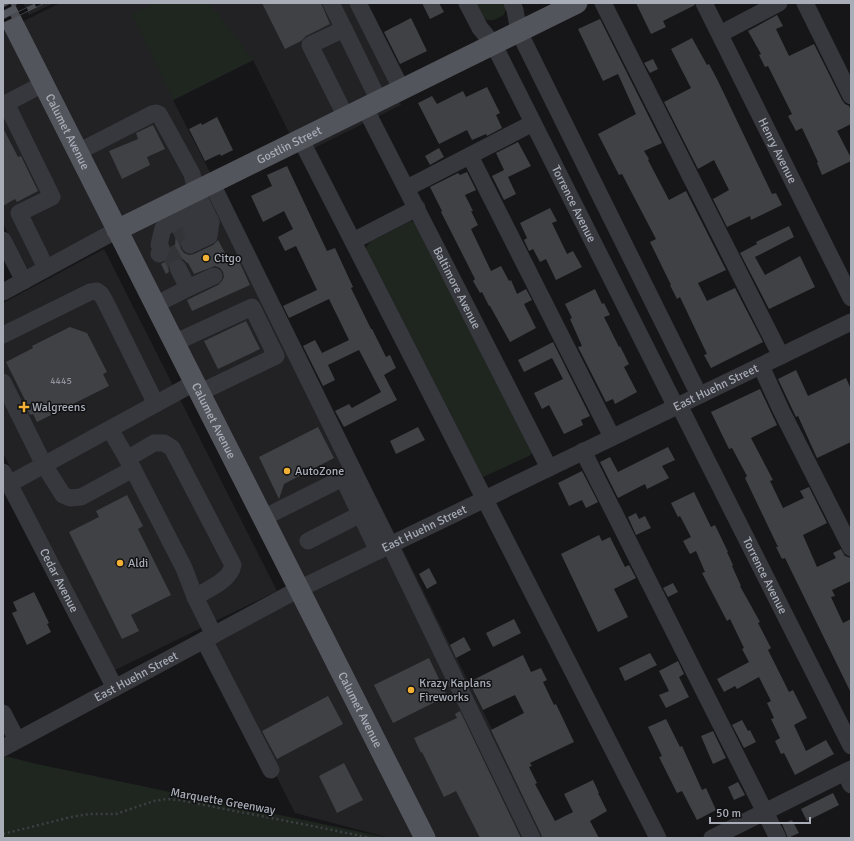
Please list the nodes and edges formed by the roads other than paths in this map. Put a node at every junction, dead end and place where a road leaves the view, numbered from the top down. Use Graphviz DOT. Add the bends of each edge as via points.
graph roads {
  1 [pos="331,3"];
  2 [pos="358,3"];
  3 [pos="467,3"];
  4 [pos="512,3"];
  5 [pos="577,3"];
  6 [pos="603,3"];
  7 [pos="704,3"];
  8 [pos="779,3"];
  9 [pos="805,3"];
  10 [pos="3,4"];
  11 [pos="555,8"];
  12 [pos="344,29"];
  13 [pos="519,32"];
  14 [pos="720,34"];
  15 [pos="494,45"];
  16 [pos="43,84"];
  17 [pos="402,90"];
  18 [pos="851,96"];
  19 [pos="5,104"];
  20 [pos="372,104"];
  21 [pos="346,117"];
  22 [pos="533,124"];
  23 [pos="301,140"];
  24 [pos="78,152"];
  25 [pos="470,156"];
  26 [pos="406,188"];
  27 [pos="204,194"];
  28 [pos="417,208"];
  29 [pos="117,230"];
  30 [pos="3,240"];
  31 [pos="353,241"];
  32 [pos="172,251"];
  33 [pos="46,268"];
  34 [pos="214,276"];
  35 [pos="24,281"];
  36 [pos="184,290"];
  37 [pos="3,292"];
  38 [pos="851,298"];
  39 [pos="155,305"];
  40 [pos="849,327"];
  41 [pos="3,336"];
  42 [pos="174,343"];
  43 [pos="781,356"];
  44 [pos="761,366"];
  45 [pos="3,382"];
  46 [pos="197,388"];
  47 [pos="699,395"];
  48 [pos="156,404"];
  49 [pos="677,406"];
  50 [pos="110,428"];
  51 [pos="612,437"];
  52 [pos="583,452"];
  53 [pos="130,464"];
  54 [pos="44,465"];
  55 [pos="549,468"];
  56 [pos="6,478"];
  57 [pos="485,499"];
  58 [pos="360,514"];
  59 [pos="263,518"];
  60 [pos="308,541"];
  61 [pos="384,548"];
  62 [pos="851,548"];
  63 [pos="299,589"];
  64 [pos="195,597"];
  65 [pos="209,637"];
  66 [pos="115,688"];
  67 [pos="3,713"];
  68 [pos="10,744"];
  69 [pos="851,746"];
  70 [pos="271,770"];
  71 [pos="849,776"];
  72 [pos="765,812"];
  73 [pos="424,838"];
  74 [pos="532,838"];
  75 [pos="658,838"];
  76 [pos="712,838"];
  77 [pos="778,838"];
  1 -- 12 [label="street, Baltimore Avenue"];
  2 -- 17 [label="street"];
  3 -- 15 [label="street, Torrence Avenue" via="480,28"];
  4 -- 13 [label="street"];
  5 -- 11 [label="main road, Gostlin Street"];
  6 -- 43 [label="street"];
  7 -- 14 [label="street, Henry Avenue"];
  8 -- 14 [label="street"];
  9 -- 18 [label="street"];
  10 -- 16 [label="main road, Calumet Avenue"];
  11 -- 13 [label="main road, Gostlin Street"];
  12 -- 20 [label="street, Baltimore Avenue"];
  12 -- 21 [label="street" via="310,45"];
  13 -- 15 [label="main road, Gostlin Street"];
  13 -- 47 [label="street"];
  14 -- 38 [label="street, Henry Avenue"];
  15 -- 17 [label="main road, Gostlin Street"];
  15 -- 22 [label="street, Torrence Avenue"];
  16 -- 19 [label="street"];
  16 -- 24 [label="main road, Calumet Avenue"];
  17 -- 20 [label="main road, Gostlin Street"];
  19 -- 33 [label="street" via="52,197 19,212"];
  20 -- 21 [label="main road, Gostlin Street"];
  20 -- 26 [label="street, Baltimore Avenue"];
  21 -- 23 [label="main road, Gostlin Street"];
  22 -- 25 [label="street"];
  22 -- 49 [label="street, Torrence Avenue"];
  23 -- 27 [label="main road, Gostlin Street"];
  23 -- 31 [label="street"];
  24 -- 27 [label="street" via="156,113 162,118"];
  24 -- 29 [label="main road, Calumet Avenue"];
  25 -- 26 [label="street"];
  25 -- 51 [label="street"];
  26 -- 28 [label="street, Baltimore Avenue"];
  27 -- 29 [label="main road, Gostlin Street"];
  27 -- 32 [label="street" via="163,228"];
  27 -- 32 [label="street" via="210,222 209,236"];
  27 -- 61 [label="street"];
  28 -- 31 [label="street"];
  28 -- 55 [label="street, Baltimore Avenue"];
  29 -- 33 [label="street, Gostlin Street"];
  29 -- 39 [label="main road, Calumet Avenue"];
  30 -- 35 [label="street"];
  31 -- 57 [label="street"];
  32 -- 36 [label="street"];
  33 -- 35 [label="street, Gostlin Street"];
  34 -- 36 [label="street"];
  35 -- 37 [label="street, Gostlin Street"];
  36 -- 39 [label="street"];
  39 -- 42 [label="main road, Calumet Avenue"];
  40 -- 43 [label="street, East Huehn Street"];
  41 -- 48 [label="street" via="90,292 97,291 105,301"];
  42 -- 46 [label="main road, Calumet Avenue"];
  42 -- 46 [label="street" via="252,307 276,356"];
  43 -- 44 [label="street, East Huehn Street"];
  44 -- 47 [label="street, East Huehn Street"];
  44 -- 62 [label="street"];
  45 -- 54 [label="street"];
  46 -- 48 [label="street"];
  46 -- 59 [label="main road, Calumet Avenue"];
  47 -- 49 [label="street, East Huehn Street"];
  48 -- 50 [label="street"];
  49 -- 51 [label="street, East Huehn Street"];
  49 -- 69 [label="street, Torrence Avenue"];
  50 -- 53 [label="street"];
  50 -- 54 [label="street"];
  51 -- 52 [label="street, East Huehn Street"];
  52 -- 55 [label="street, East Huehn Street"];
  52 -- 72 [label="street"];
  53 -- 54 [label="street" via="81,497 70,498 62,495"];
  53 -- 64 [label="street" via="184,568"];
  53 -- 64 [label="street" via="154,443 164,443 172,448 233,564 232,571 227,577"];
  54 -- 56 [label="street"];
  55 -- 57 [label="street, East Huehn Street"];
  56 -- 66 [label="street, Cedar Avenue"];
  57 -- 61 [label="street, East Huehn Street"];
  57 -- 75 [label="street"];
  58 -- 59 [label="street" via="343,478"];
  58 -- 60 [label="street"];
  58 -- 61 [label="street"];
  59 -- 63 [label="main road, Calumet Avenue"];
  61 -- 63 [label="street, East Huehn Street"];
  61 -- 74 [label="street"];
  63 -- 65 [label="street, East Huehn Street"];
  63 -- 73 [label="main road, Calumet Avenue"];
  64 -- 65 [label="street"];
  65 -- 66 [label="street, East Huehn Street"];
  65 -- 70 [label="street"];
  66 -- 68 [label="street, East Huehn Street"];
  67 -- 68 [label="street"];
  71 -- 72 [label="street"];
  72 -- 76 [label="street"];
  72 -- 77 [label="street"];
}
